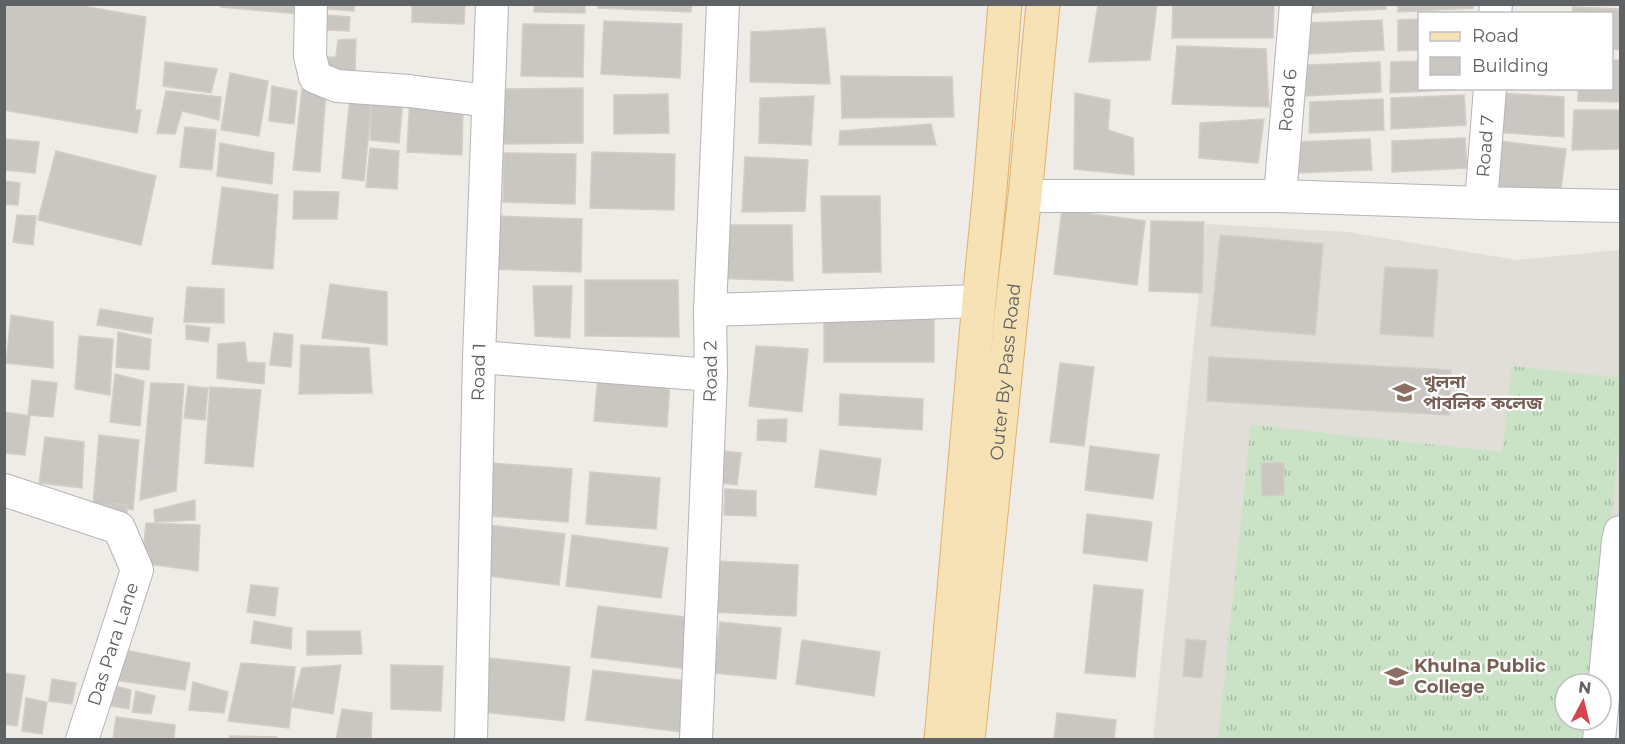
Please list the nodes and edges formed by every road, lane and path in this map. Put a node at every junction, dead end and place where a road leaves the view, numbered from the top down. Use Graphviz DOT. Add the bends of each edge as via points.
graph roads {
  1 [pos="311,4"];
  2 [pos="492,4"];
  3 [pos="723,4"];
  4 [pos="1005,4"];
  5 [pos="1043,4"];
  6 [pos="1296,4"];
  7 [pos="1490,90"];
  8 [pos="489,101"];
  9 [pos="1025,196"];
  10 [pos="1280,196"];
  11 [pos="1481,203"];
  12 [pos="1620,206"];
  13 [pos="979,301"];
  14 [pos="710,310"];
  15 [pos="479,357"];
  16 [pos="711,375"];
  17 [pos="4,490"];
  18 [pos="1620,532"];
  19 [pos="82,740"];
  20 [pos="471,740"];
  21 [pos="696,740"];
  22 [pos="941,740"];
  23 [pos="968,740"];
  24 [pos="1599,740"];
  1 -- 8 [label="street" via="310,57 315,77 337,86"];
  2 -- 8 [label="street, Road 1"];
  3 -- 14 [label="street, Road 2"];
  4 -- 13 [label="main road, Outer By Pass Road"];
  5 -- 9 [label="main road, Outer By Pass Road"];
  6 -- 10 [label="street, Road 6"];
  7 -- 11 [label="street, Road 7"];
  8 -- 15 [label="street, Road 1"];
  9 -- 10 [label="street"];
  9 -- 23 [label="main road, Outer By Pass Road"];
  10 -- 11 [label="street"];
  11 -- 12 [label="street"];
  13 -- 14 [label="street"];
  13 -- 22 [label="main road, Outer By Pass Road"];
  14 -- 16 [label="street, Road 2"];
  15 -- 16 [label="street"];
  15 -- 20 [label="street, Road 1"];
  16 -- 21 [label="street, Road 2"];
  17 -- 19 [label="street, Das Para Lane" via="119,528 137,570"];
  18 -- 24 [label="street"];
}
